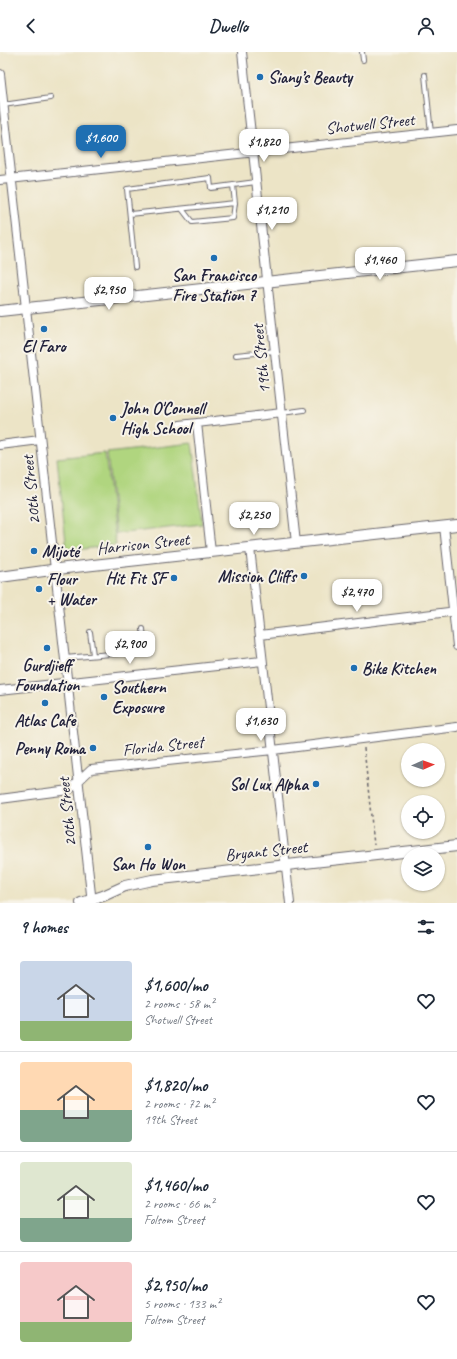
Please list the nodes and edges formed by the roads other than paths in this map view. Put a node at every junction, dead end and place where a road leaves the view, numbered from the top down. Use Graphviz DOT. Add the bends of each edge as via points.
graph roads {
  1 [pos="242,52"];
  2 [pos="362,52"];
  3 [pos="362,60"];
  4 [pos="0,74"];
  5 [pos="425,75"];
  6 [pos="51,98"];
  7 [pos="3,105"];
  8 [pos="457,130"];
  9 [pos="431,133"];
  10 [pos="253,152"];
  11 [pos="12,179"];
  12 [pos="0,180"];
  13 [pos="256,182"];
  14 [pos="233,185"];
  15 [pos="235,204"];
  16 [pos="182,209"];
  17 [pos="130,214"];
  18 [pos="457,261"];
  19 [pos="135,268"];
  20 [pos="267,283"];
  21 [pos="26,308"];
  22 [pos="0,311"];
  23 [pos="275,351"];
  24 [pos="236,355"];
  25 [pos="304,410"];
  26 [pos="282,413"];
  27 [pos="197,423"];
  28 [pos="180,425"];
  29 [pos="40,440"];
  30 [pos="0,445"];
  31 [pos="457,525"];
  32 [pos="444,526"];
  33 [pos="296,543"];
  34 [pos="250,548"];
  35 [pos="211,552"];
  36 [pos="55,570"];
  37 [pos="0,577"];
  38 [pos="455,611"];
  39 [pos="143,629"];
  40 [pos="90,632"];
  41 [pos="260,635"];
  42 [pos="457,646"];
  43 [pos="93,655"];
  44 [pos="65,658"];
  45 [pos="262,661"];
  46 [pos="67,682"];
  47 [pos="0,690"];
  48 [pos="457,727"];
  49 [pos="273,750"];
  50 [pos="78,780"];
  51 [pos="0,799"];
  52 [pos="457,846"];
  53 [pos="445,848"];
  54 [pos="401,853"];
  55 [pos="286,866"];
  56 [pos="92,901"];
  57 [pos="81,903"];
  58 [pos="290,903"];
  1 -- 10 [label="street, 19th Street"];
  2 -- 3 [label="lane"];
  4 -- 7 [label="street, 20th Street"];
  5 -- 9 [label="lane"];
  6 -- 7 [label="lane"];
  7 -- 11 [label="street, 20th Street"];
  8 -- 9 [label="street, Shotwell Street"];
  9 -- 10 [label="street, Shotwell Street"];
  10 -- 11 [label="street, Shotwell Street"];
  10 -- 13 [label="street, 19th Street"];
  11 -- 12 [label="street, Shotwell Street"];
  11 -- 21 [label="street, 20th Street"];
  13 -- 14 [label="lane"];
  13 -- 20 [label="street, 19th Street"];
  14 -- 15 [label="lane"];
  14 -- 17 [label="lane" via="211,188 210,178 127,189"];
  15 -- 16 [label="lane"];
  15 -- 16 [label="lane" via="233,218 192,222"];
  16 -- 17 [label="lane"];
  17 -- 19 [label="lane"];
  18 -- 20 [label="street"];
  20 -- 21 [label="street"];
  20 -- 23 [label="street, 19th Street"];
  21 -- 22 [label="street"];
  21 -- 29 [label="street, 20th Street"];
  23 -- 24 [label="lane"];
  23 -- 26 [label="street, 19th Street"];
  25 -- 26 [label="lane"];
  26 -- 27 [label="street"];
  26 -- 33 [label="street, 19th Street"];
  27 -- 28 [label="street"];
  27 -- 35 [label="street"];
  29 -- 30 [label="street"];
  29 -- 36 [label="street, 20th Street"];
  31 -- 32 [label="street, Harrison Street"];
  32 -- 33 [label="street, Harrison Street"];
  32 -- 38 [label="street"];
  33 -- 34 [label="street, Harrison Street"];
  34 -- 35 [label="street, Harrison Street"];
  34 -- 41 [label="street"];
  35 -- 36 [label="street, Harrison Street"];
  36 -- 37 [label="street, Harrison Street"];
  36 -- 44 [label="street, 20th Street"];
  38 -- 41 [label="street"];
  38 -- 42 [label="street"];
  39 -- 43 [label="lane" via="145,651"];
  40 -- 43 [label="lane"];
  41 -- 45 [label="street"];
  43 -- 44 [label="lane"];
  44 -- 46 [label="street, 20th Street"];
  45 -- 46 [label="street"];
  45 -- 49 [label="street"];
  46 -- 47 [label="street"];
  46 -- 50 [label="street, 20th Street"];
  48 -- 49 [label="street, Florida Street"];
  49 -- 50 [label="street, Florida Street" via="91,769"];
  49 -- 55 [label="street"];
  50 -- 51 [label="street, Florida Street" via="66,791"];
  50 -- 56 [label="street, 20th Street"];
  52 -- 53 [label="street, Bryant Street"];
  54 -- 55 [label="street, Bryant Street"];
  55 -- 56 [label="street, Bryant Street" via="145,881 125,886"];
  55 -- 58 [label="street"];
  56 -- 57 [label="street, Bryant Street"];
}
